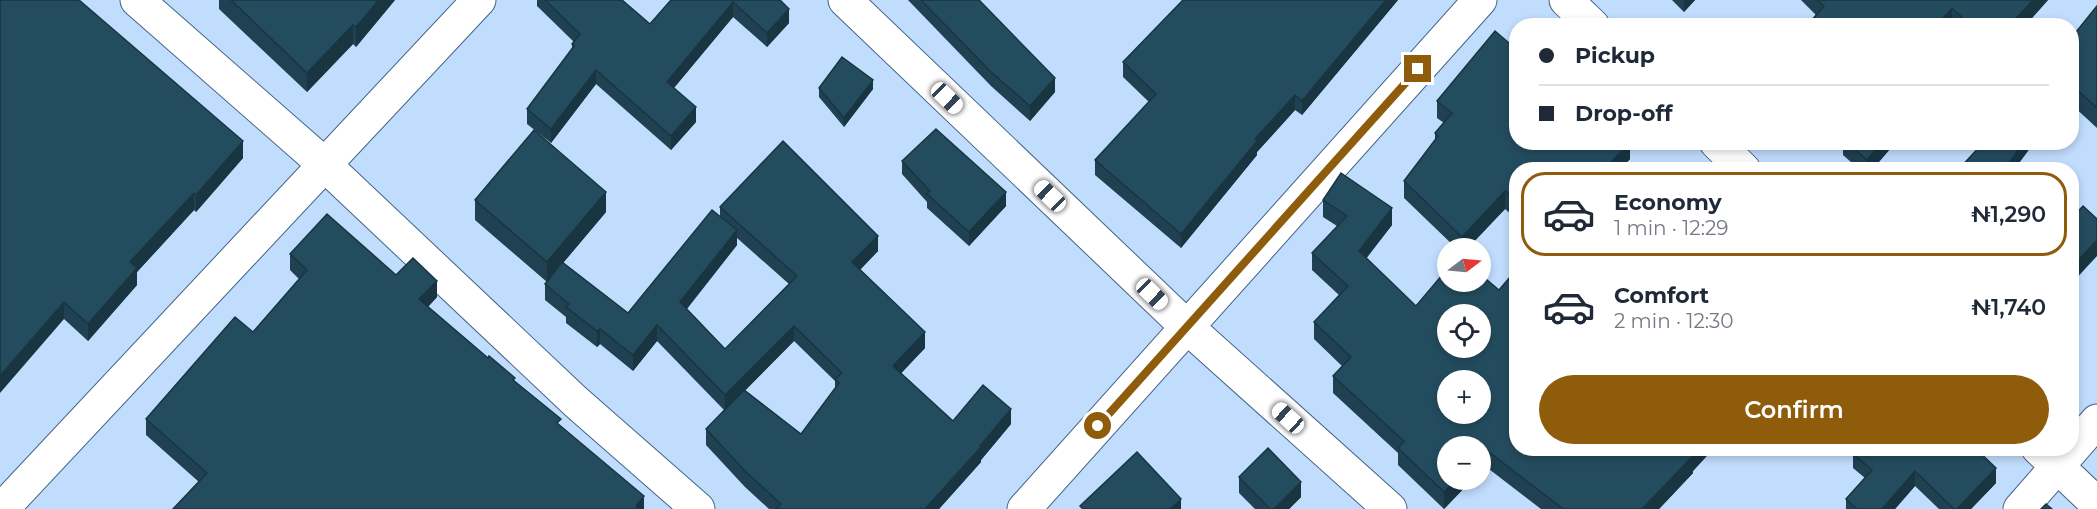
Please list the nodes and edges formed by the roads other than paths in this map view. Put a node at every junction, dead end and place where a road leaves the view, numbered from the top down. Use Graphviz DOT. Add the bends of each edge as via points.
graph roads {
  1 [pos="136,0"];
  2 [pos="479,0"];
  3 [pos="845,0"];
  4 [pos="1480,0"];
  5 [pos="1566,0"];
  6 [pos="1585,18"];
  7 [pos="1724,150"];
  8 [pos="1736,162"];
  9 [pos="325,165"];
  10 [pos="1186,326"];
  11 [pos="2097,421"];
  12 [pos="2079,434"];
  13 [pos="2047,458"];
  14 [pos="2097,504"];
  15 [pos="2,509"];
  16 [pos="698,509"];
  17 [pos="1024,509"];
  18 [pos="1390,509"];
  19 [pos="2020,509"];
  1 -- 9 [label="street"];
  2 -- 9 [label="street"];
  3 -- 10 [label="street"];
  4 -- 10 [label="street"];
  5 -- 6 [label="street"];
  7 -- 8 [label="street"];
  9 -- 15 [label="street"];
  9 -- 16 [label="street" via="576,402"];
  10 -- 17 [label="street"];
  10 -- 18 [label="street"];
  11 -- 12 [label="street"];
  13 -- 14 [label="street"];
  13 -- 19 [label="street"];
}
